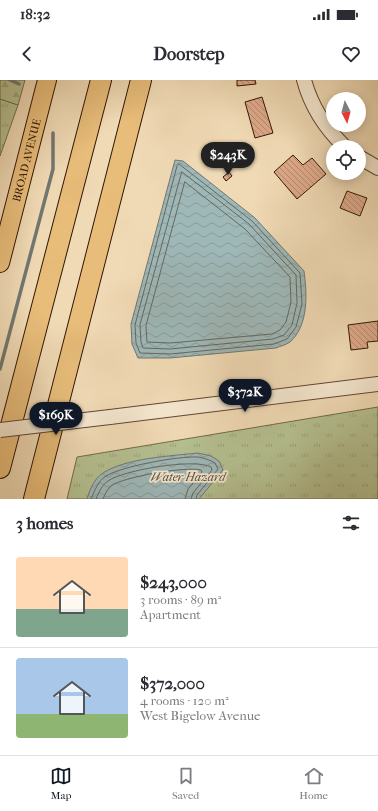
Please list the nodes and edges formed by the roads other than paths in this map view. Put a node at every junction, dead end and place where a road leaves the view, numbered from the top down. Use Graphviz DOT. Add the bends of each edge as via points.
graph roads {
  1 [pos="47,80"];
  2 [pos="101,80"];
  3 [pos="141,80"];
  4 [pos="304,80"];
  5 [pos="339,140"];
  6 [pos="366,161"];
  7 [pos="378,168"];
  8 [pos="0,263"];
  9 [pos="378,384"];
  10 [pos="0,430"];
  11 [pos="0,468"];
  12 [pos="34,499"];
  1 -- 8 [label="main road, BROAD AVENUE"];
  2 -- 11 [label="highway"];
  3 -- 12 [label="highway"];
  4 -- 5 [label="street" via="313,106"];
  6 -- 7 [label="street"];
  9 -- 10 [label="street, bridge"];
}
